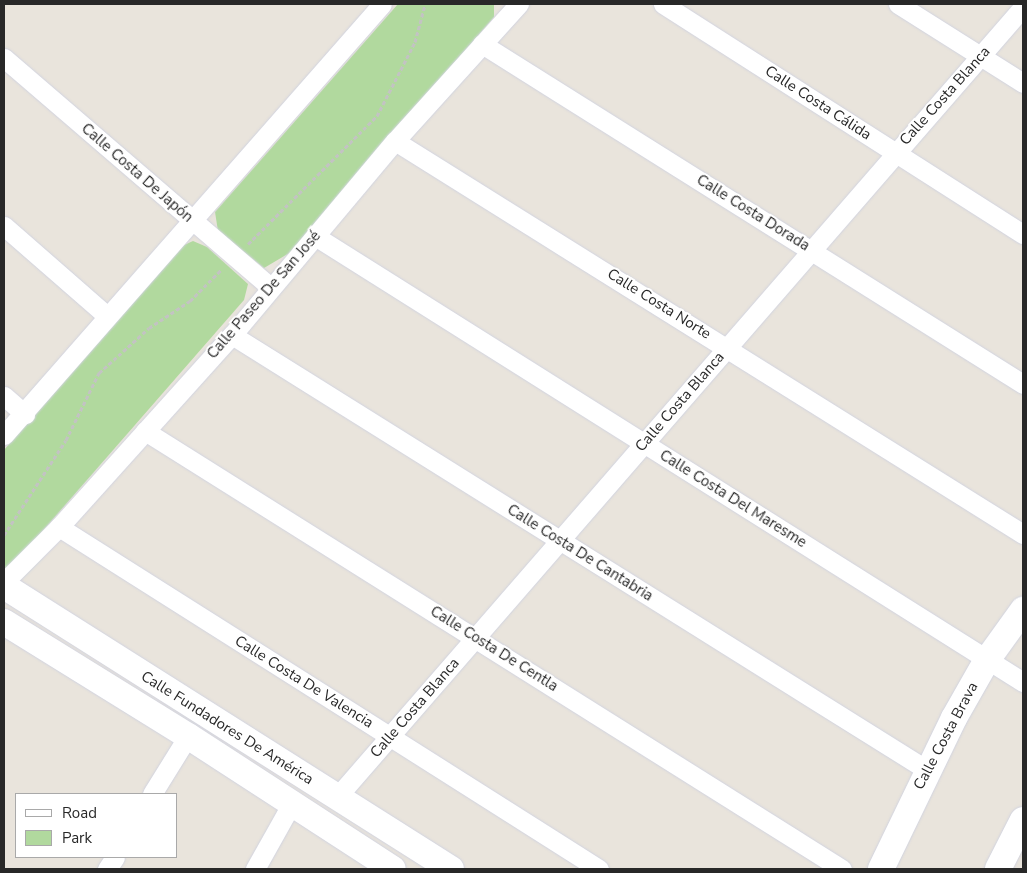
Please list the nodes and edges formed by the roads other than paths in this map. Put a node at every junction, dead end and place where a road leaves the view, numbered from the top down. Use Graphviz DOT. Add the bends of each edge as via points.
graph roads {
  1 [pos="382,4"];
  2 [pos="663,4"];
  3 [pos="898,4"];
  4 [pos="517,5"];
  5 [pos="1023,7"];
  6 [pos="482,44"];
  7 [pos="981,56"];
  8 [pos="4,58"];
  9 [pos="1023,82"];
  10 [pos="395,141"];
  11 [pos="895,153"];
  12 [pos="192,220"];
  13 [pos="4,226"];
  14 [pos="1023,234"];
  15 [pos="314,236"];
  16 [pos="814,250"];
  17 [pos="271,288"];
  18 [pos="107,316"];
  19 [pos="232,335"];
  20 [pos="728,347"];
  21 [pos="1023,384"];
  22 [pos="4,396"];
  23 [pos="25,414"];
  24 [pos="145,431"];
  25 [pos="4,435"];
  26 [pos="644,443"];
  27 [pos="59,528"];
  28 [pos="1023,534"];
  29 [pos="559,540"];
  30 [pos="4,582"];
  31 [pos="4,586"];
  32 [pos="1023,610"];
  33 [pos="4,622"];
  34 [pos="476,637"];
  35 [pos="987,660"];
  36 [pos="1023,682"];
  37 [pos="188,736"];
  38 [pos="392,736"];
  39 [pos="927,770"];
  40 [pos="153,793"];
  41 [pos="337,798"];
  42 [pos="292,803"];
  43 [pos="1022,828"];
  44 [pos="114,858"];
  45 [pos="107,869"];
  46 [pos="255,869"];
  47 [pos="393,869"];
  48 [pos="451,869"];
  49 [pos="599,869"];
  50 [pos="842,869"];
  51 [pos="881,869"];
  52 [pos="998,869"];
  1 -- 12 [label="street"];
  2 -- 11 [label="street, Calle Costa Cálida"];
  3 -- 7 [label="street"];
  4 -- 6 [label="street, Calle Paseo De San José"];
  5 -- 7 [label="street, Calle Costa Blanca"];
  6 -- 10 [label="street, Calle Paseo De San José"];
  6 -- 16 [label="street, Calle Costa Dorada"];
  7 -- 9 [label="street"];
  7 -- 11 [label="street, Calle Costa Blanca"];
  8 -- 12 [label="street, Calle Costa De Japón"];
  10 -- 15 [label="street, Calle Paseo De San José"];
  10 -- 20 [label="street, Calle Costa Norte"];
  11 -- 14 [label="street, Calle Costa Cálida"];
  11 -- 16 [label="street, Calle Costa Blanca"];
  12 -- 17 [label="street, Calle Costa De Japón"];
  12 -- 18 [label="street"];
  13 -- 18 [label="street"];
  15 -- 17 [label="street, Calle Paseo De San José"];
  15 -- 26 [label="street, Calle Costa Del Maresme"];
  16 -- 20 [label="street, Calle Costa Blanca"];
  16 -- 21 [label="street, Calle Costa Dorada"];
  17 -- 19 [label="street, Calle Paseo De San José"];
  18 -- 23 [label="street"];
  19 -- 24 [label="street, Calle Paseo De San José"];
  19 -- 29 [label="street, Calle Costa De Cantabria"];
  20 -- 26 [label="street, Calle Costa Blanca"];
  20 -- 28 [label="street, Calle Costa Norte"];
  22 -- 23 [label="street"];
  23 -- 25 [label="street"];
  24 -- 27 [label="street, Calle Paseo De San José"];
  24 -- 34 [label="street, Calle Costa De Centla"];
  26 -- 29 [label="street, Calle Costa Blanca"];
  26 -- 35 [label="street, Calle Costa Del Maresme"];
  27 -- 30 [label="street, Calle Paseo De San José"];
  27 -- 38 [label="street, Calle Costa De Valencia"];
  29 -- 34 [label="street, Calle Costa Blanca"];
  29 -- 39 [label="street, Calle Costa De Cantabria"];
  31 -- 41 [label="main road, Calle Fundadores De América"];
  32 -- 35 [label="main road, Calle Costa Brava"];
  33 -- 37 [label="main road, Calle Fundadores De América"];
  34 -- 38 [label="street, Calle Costa Blanca"];
  34 -- 50 [label="street, Calle Costa De Centla"];
  35 -- 36 [label="street, Calle Costa Del Maresme"];
  35 -- 39 [label="main road, Calle Costa Brava"];
  37 -- 40 [label="street"];
  37 -- 42 [label="main road, Calle Fundadores De América"];
  38 -- 41 [label="street, Calle Costa Blanca"];
  38 -- 49 [label="street, Calle Costa De Valencia"];
  39 -- 51 [label="main road, Calle Costa Brava"];
  41 -- 48 [label="main road, Calle Fundadores De América"];
  42 -- 46 [label="street"];
  42 -- 47 [label="main road, Calle Fundadores De América"];
  43 -- 52 [label="main road"];
  44 -- 45 [label="street"];
}
